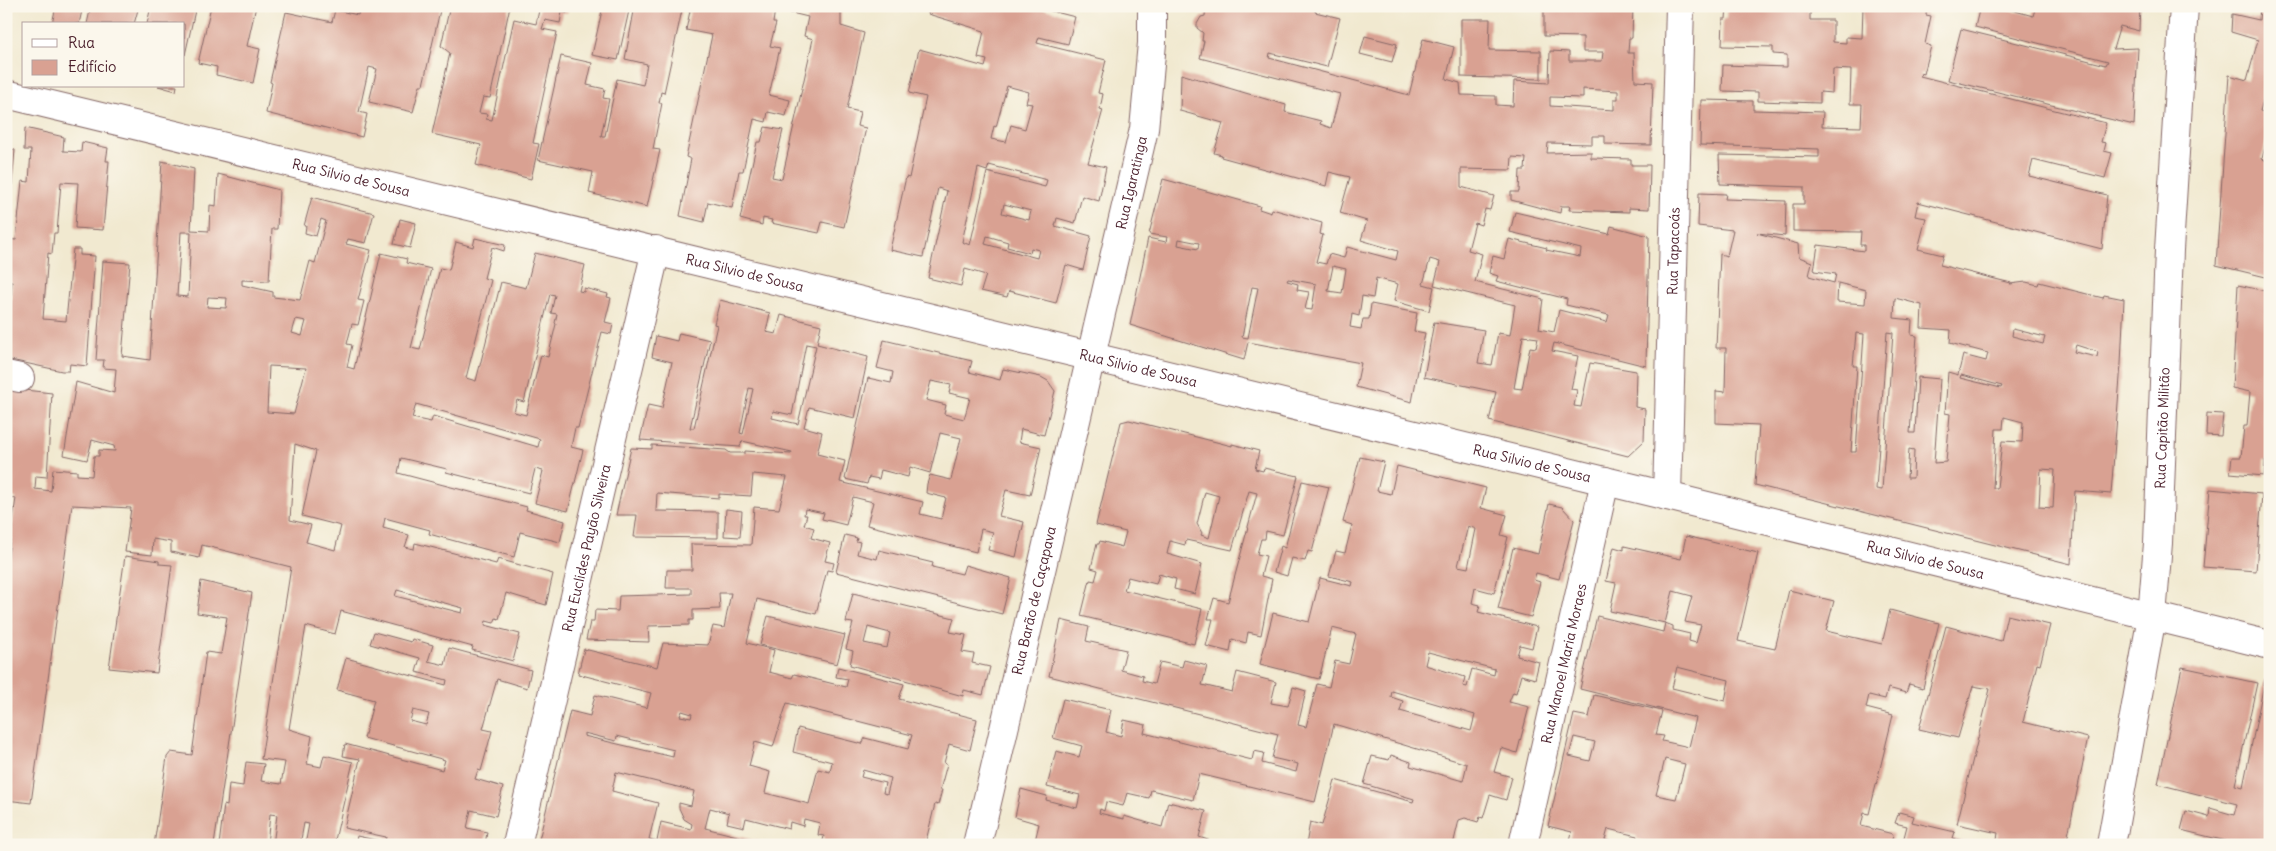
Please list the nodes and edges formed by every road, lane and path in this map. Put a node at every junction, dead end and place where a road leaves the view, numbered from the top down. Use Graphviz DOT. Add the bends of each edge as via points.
graph roads {
  1 [pos="1152,6"];
  2 [pos="1680,6"];
  3 [pos="2184,6"];
  4 [pos="6,94"];
  5 [pos="656,250"];
  6 [pos="1092,356"];
  7 [pos="1605,481"];
  8 [pos="1667,496"];
  9 [pos="2152,616"];
  10 [pos="2270,646"];
  11 [pos="517,845"];
  12 [pos="977,845"];
  13 [pos="1523,845"];
  14 [pos="2111,845"];
  1 -- 6 [label="street, Rua Igaratinga" via="1144,129"];
  2 -- 8 [label="street, Rua Tapacoás"];
  3 -- 9 [label="street, Rua Capitão Militão"];
  4 -- 5 [label="street, Rua Silvio de Sousa"];
  5 -- 6 [label="street, Rua Silvio de Sousa"];
  5 -- 11 [label="street, Rua Euclides Payão Silveira"];
  6 -- 7 [label="street, Rua Silvio de Sousa"];
  6 -- 12 [label="street, Rua Barão de Caçapava"];
  7 -- 8 [label="street, Rua Silvio de Sousa"];
  7 -- 13 [label="street, Rua Manoel Maria Moraes"];
  8 -- 9 [label="street, Rua Silvio de Sousa"];
  9 -- 10 [label="street, Rua Silvio de Sousa"];
  9 -- 14 [label="street, Rua Capitão Militão"];
}
